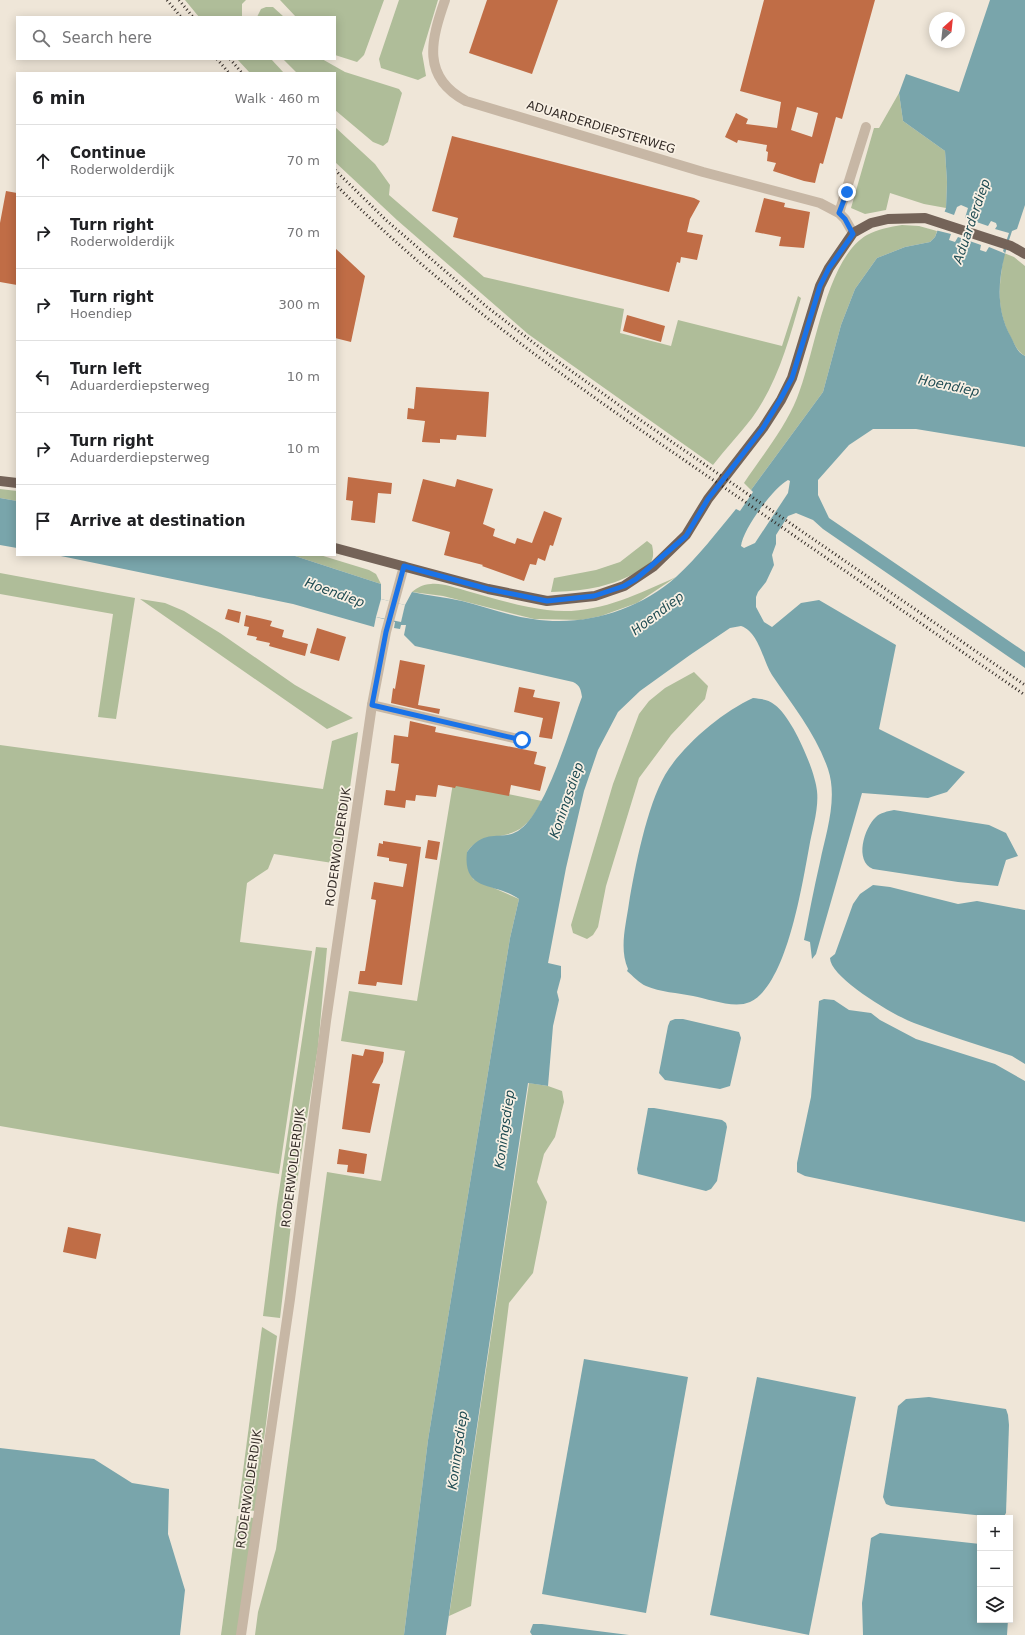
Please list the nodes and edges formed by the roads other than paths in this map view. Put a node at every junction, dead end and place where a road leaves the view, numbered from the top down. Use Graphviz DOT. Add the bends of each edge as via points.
graph roads {
  1 [pos="445,0"];
  2 [pos="866,127"];
  3 [pos="839,213"];
  4 [pos="853,234"];
  5 [pos="1025,254"];
  6 [pos="0,481"];
  7 [pos="16,483"];
  8 [pos="336,548"];
  9 [pos="404,566"];
  10 [pos="372,705"];
  11 [pos="522,740"];
  12 [pos="241,1635"];
  1 -- 3 [label="street, ADUARDERDIEPSTERWEG" via="432,46 434,64 441,81 461,98 703,172 820,202"];
  2 -- 3 [label="street"];
  3 -- 4 [label="street, ADUARDERDIEPSTERWEG"];
  4 -- 5 [label="main road" via="871,223 888,218 924,218 1011,246"];
  4 -- 9 [label="main road" via="829,268 820,286 792,378 763,428 708,499 686,536 636,579 594,596 547,601 488,589"];
  6 -- 7 [label="main road"];
  8 -- 9 [label="main road"];
  9 -- 10 [label="street, RODERWOLDERDIJK" via="386,632"];
  10 -- 11 [label="street"];
  10 -- 12 [label="street, RODERWOLDERDIJK"];
}
